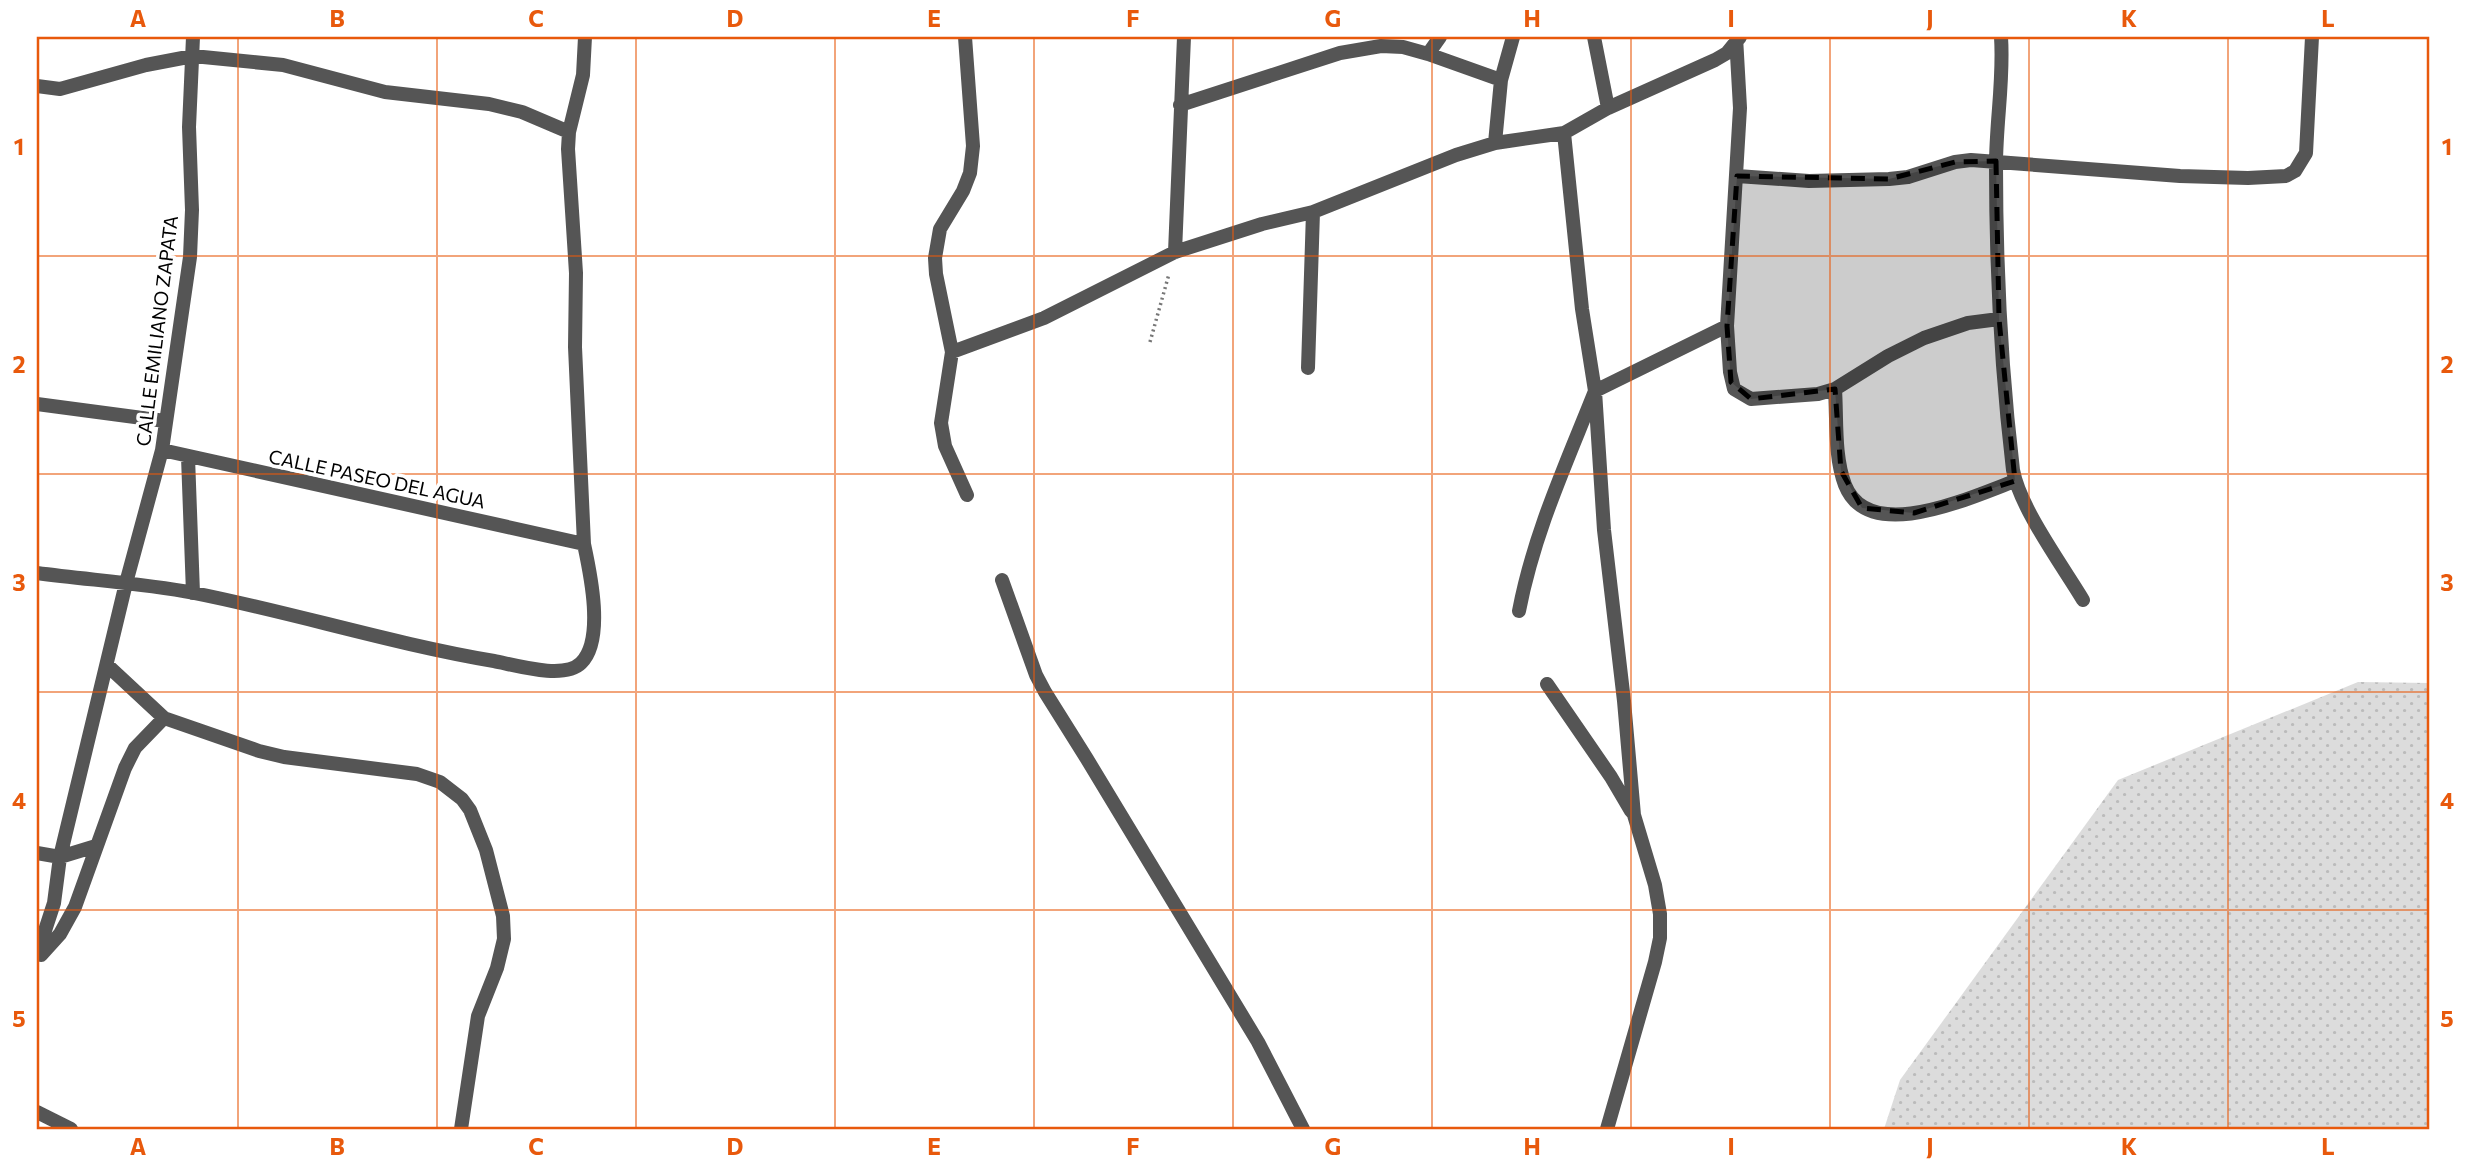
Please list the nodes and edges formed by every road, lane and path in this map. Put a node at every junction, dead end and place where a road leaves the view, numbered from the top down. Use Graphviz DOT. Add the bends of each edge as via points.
graph roads {
  1 [pos="193,37"];
  2 [pos="585,37"];
  3 [pos="965,37"];
  4 [pos="1184,37"];
  5 [pos="1440,37"];
  6 [pos="1594,37"];
  7 [pos="2001,37"];
  8 [pos="2312,37"];
  9 [pos="1510,39"];
  10 [pos="1738,39"];
  11 [pos="1428,54"];
  12 [pos="193,56"];
  13 [pos="1501,80"];
  14 [pos="37,86"];
  15 [pos="1180,105"];
  16 [pos="1608,108"];
  17 [pos="569,132"];
  18 [pos="1564,133"];
  19 [pos="1495,143"];
  20 [pos="1996,161"];
  21 [pos="1737,176"];
  22 [pos="1313,212"];
  23 [pos="1175,252"];
  24 [pos="2000,319"];
  25 [pos="1727,326"];
  26 [pos="1150,342"];
  27 [pos="952,352"];
  28 [pos="1307,368"];
  29 [pos="1835,389"];
  30 [pos="1595,391"];
  31 [pos="37,404"];
  32 [pos="165,421"];
  33 [pos="162,450"];
  34 [pos="188,457"];
  35 [pos="2015,481"];
  36 [pos="967,495"];
  37 [pos="584,544"];
  38 [pos="37,573"];
  39 [pos="1002,580"];
  40 [pos="127,583"];
  41 [pos="194,593"];
  42 [pos="2082,600"];
  43 [pos="1520,611"];
  44 [pos="107,665"];
  45 [pos="1547,684"];
  46 [pos="164,718"];
  47 [pos="1634,815"];
  48 [pos="96,846"];
  49 [pos="37,853"];
  50 [pos="60,857"];
  51 [pos="37,958"];
  52 [pos="37,1112"];
  53 [pos="71,1129"];
  54 [pos="461,1129"];
  55 [pos="1303,1129"];
  56 [pos="1607,1129"];
  1 -- 12 [label="street, CALLE EMILIANO ZAPATA"];
  2 -- 17 [label="street" via="583,75"];
  3 -- 27 [label="street" via="972,163 963,191 940,229 935,258"];
  4 -- 15 [label="street"];
  5 -- 11 [label="street"];
  6 -- 16 [label="street"];
  7 -- 20 [label="street"];
  8 -- 20 [label="street" via="2306,153 2302,164 2286,176 2180,176"];
  9 -- 13 [label="street"];
  10 -- 16 [label="street" via="1716,60"];
  10 -- 21 [label="street"];
  11 -- 13 [label="street"];
  11 -- 15 [label="street" via="1403,47 1359,49"];
  12 -- 14 [label="street" via="60,89"];
  12 -- 17 [label="street" via="283,65 385,92 489,104"];
  12 -- 32 [label="street, CALLE EMILIANO ZAPATA" via="190,257"];
  13 -- 19 [label="street"];
  15 -- 23 [label="street"];
  16 -- 18 [label="street"];
  17 -- 37 [label="street"];
  18 -- 19 [label="street"];
  18 -- 30 [label="street"];
  19 -- 22 [label="street"];
  20 -- 21 [label="street" via="1955,162 1889,179 1809,181"];
  20 -- 24 [label="street"];
  21 -- 25 [label="street"];
  22 -- 23 [label="street"];
  22 -- 28 [label="street"];
  23 -- 26 [label="path"];
  23 -- 27 [label="street" via="1044,318"];
  24 -- 29 [label="street" via="1968,323 1924,338"];
  24 -- 35 [label="street"];
  25 -- 29 [label="street" via="1731,382 1744,397 1800,396"];
  25 -- 30 [label="street"];
  27 -- 36 [label="street" via="941,424 945,446"];
  29 -- 35 [label="street" via="1841,471 1852,499 1862,508 1893,515 1914,513"];
  30 -- 43 [label="street" via="1537,536"];
  30 -- 47 [label="street" via="1604,530"];
  31 -- 32 [label="street"];
  32 -- 33 [label="street, CALLE EMILIANO ZAPATA"];
  33 -- 34 [label="street, CALLE PASEO DEL AGUA"];
  33 -- 40 [label="street, CALLE EMILIANO ZAPATA"];
  34 -- 37 [label="street, CALLE PASEO DEL AGUA"];
  34 -- 41 [label="street"];
  35 -- 42 [label="street"];
  37 -- 41 [label="street" via="594,615 591,641 581,663 551,671 460,655"];
  38 -- 40 [label="street"];
  39 -- 55 [label="street" via="1045,692 1252,1032"];
  40 -- 41 [label="street"];
  40 -- 44 [label="street, CALLE EMILIANO ZAPATA"];
  44 -- 46 [label="street"];
  44 -- 50 [label="street, CALLE EMILIANO ZAPATA"];
  45 -- 47 [label="street"];
  46 -- 48 [label="street" via="135,748"];
  46 -- 54 [label="street" via="284,757 417,774 440,782 470,810 486,850 503,916 504,939 478,1016"];
  47 -- 56 [label="street" via="1655,886 1660,938"];
  48 -- 50 [label="street"];
  48 -- 51 [label="street" via="75,907 60,934"];
  49 -- 50 [label="street"];
  50 -- 51 [label="street, CALLE EMILIANO ZAPATA" via="54,904"];
  52 -- 53 [label="street"];
}
